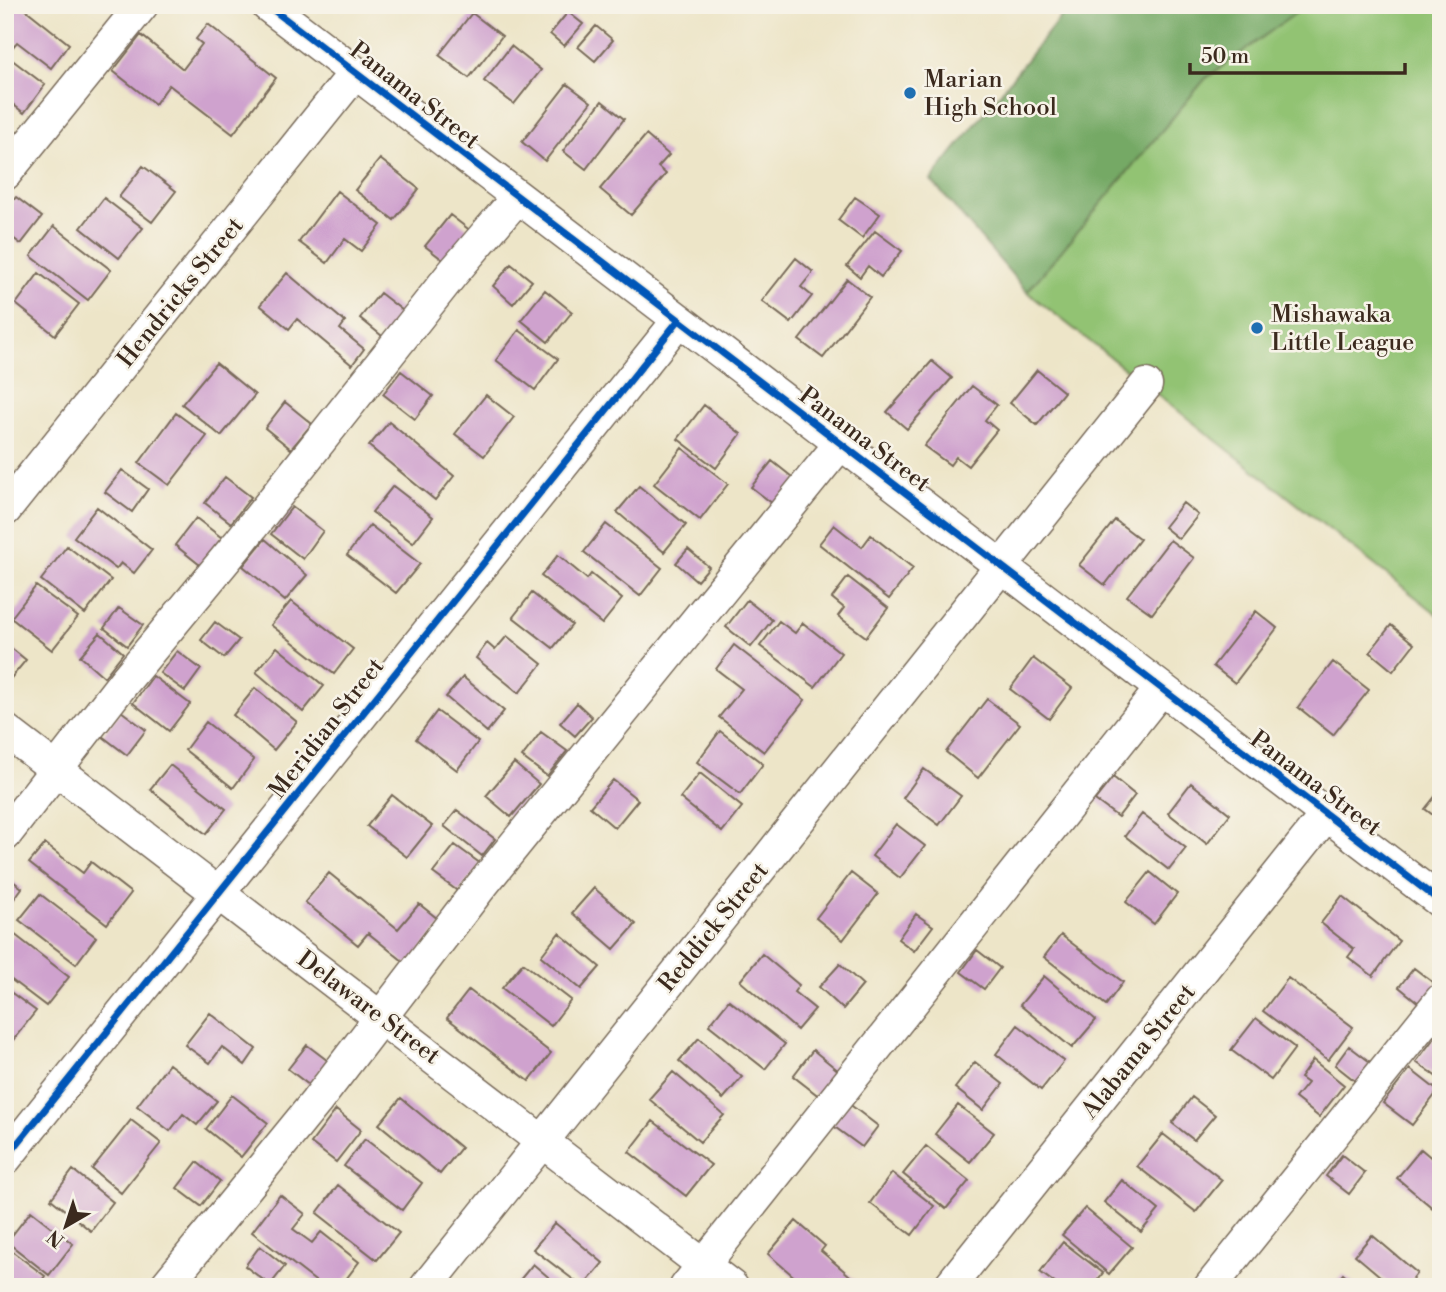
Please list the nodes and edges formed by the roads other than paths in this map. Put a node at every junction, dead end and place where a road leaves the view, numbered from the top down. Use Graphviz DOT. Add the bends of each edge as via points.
graph roads {
  1 [pos="142,5"];
  2 [pos="267,5"];
  3 [pos="355,73"];
  4 [pos="5,174"];
  5 [pos="517,198"];
  6 [pos="677,321"];
  7 [pos="1146,385"];
  8 [pos="840,444"];
  9 [pos="5,510"];
  10 [pos="999,566"];
  11 [pos="1161,689"];
  12 [pos="5,730"];
  13 [pos="58,770"];
  14 [pos="1326,816"];
  15 [pos="5,835"];
  16 [pos="219,893"];
  17 [pos="1441,902"];
  18 [pos="1441,1000"];
  19 [pos="381,1017"];
  20 [pos="543,1141"];
  21 [pos="5,1159"];
  22 [pos="695,1276"];
  23 [pos="165,1287"];
  24 [pos="426,1287"];
  25 [pos="732,1287"];
  26 [pos="949,1287"];
  27 [pos="1210,1287"];
  1 -- 4 [label="street"];
  2 -- 3 [label="street, Panama Street"];
  3 -- 5 [label="street, Panama Street"];
  3 -- 9 [label="street, Hendricks Street"];
  5 -- 6 [label="street, Panama Street"];
  5 -- 13 [label="street" via="123,683"];
  6 -- 8 [label="street, Panama Street"];
  6 -- 16 [label="street, Meridian Street"];
  7 -- 10 [label="street, Reddick Street"];
  8 -- 10 [label="street, Panama Street"];
  8 -- 19 [label="street" via="478,890"];
  10 -- 11 [label="street, Panama Street"];
  10 -- 20 [label="street, Reddick Street"];
  11 -- 14 [label="street, Panama Street"];
  11 -- 22 [label="street"];
  12 -- 13 [label="street, Delaware Street"];
  13 -- 15 [label="street"];
  13 -- 16 [label="street, Delaware Street"];
  14 -- 17 [label="street, Panama Street"];
  14 -- 26 [label="street, Alabama Street"];
  16 -- 19 [label="street, Delaware Street"];
  16 -- 21 [label="street, Meridian Street"];
  18 -- 27 [label="street"];
  19 -- 20 [label="street, Delaware Street"];
  19 -- 23 [label="street"];
  20 -- 22 [label="street, Delaware Street"];
  20 -- 24 [label="street, Reddick Street"];
  22 -- 25 [label="street, Delaware Street"];
}
